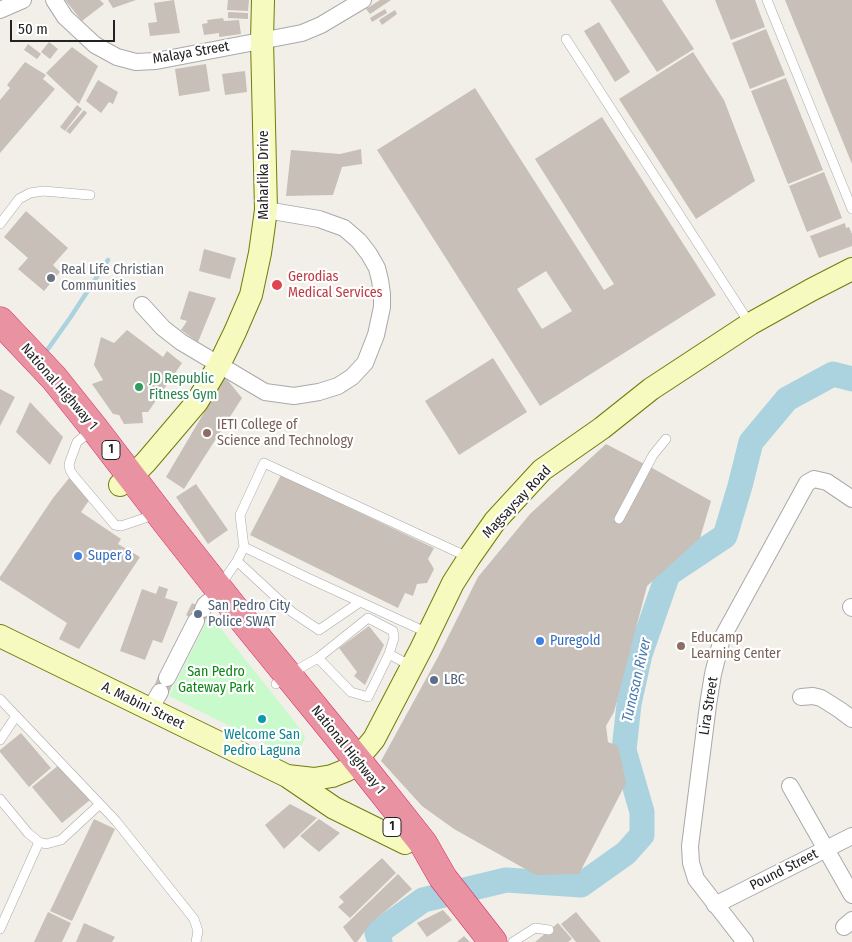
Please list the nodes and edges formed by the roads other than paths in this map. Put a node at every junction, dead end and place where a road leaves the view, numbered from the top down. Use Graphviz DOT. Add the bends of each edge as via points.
graph roads {
  1 [pos="23,0"];
  2 [pos="54,0"];
  3 [pos="263,0"];
  4 [pos="363,0"];
  5 [pos="767,0"];
  6 [pos="0,10"];
  7 [pos="566,39"];
  8 [pos="262,40"];
  9 [pos="90,195"];
  10 [pos="852,208"];
  11 [pos="266,210"];
  12 [pos="0,224"];
  13 [pos="852,269"];
  14 [pos="142,305"];
  15 [pos="0,321"];
  16 [pos="750,324"];
  17 [pos="0,345"];
  18 [pos="219,365"];
  19 [pos="88,433"];
  20 [pos="666,439"];
  21 [pos="126,481"];
  22 [pos="852,499"];
  23 [pos="151,514"];
  24 [pos="619,519"];
  25 [pos="244,547"];
  26 [pos="469,558"];
  27 [pos="238,561"];
  28 [pos="207,600"];
  29 [pos="360,602"];
  30 [pos="428,633"];
  31 [pos="0,636"];
  32 [pos="388,654"];
  33 [pos="318,658"];
  34 [pos="412,666"];
  35 [pos="282,679"];
  36 [pos="159,693"];
  37 [pos="801,697"];
  38 [pos="0,699"];
  39 [pos="16,716"];
  40 [pos="852,720"];
  41 [pos="0,740"];
  42 [pos="352,765"];
  43 [pos="287,776"];
  44 [pos="790,786"];
  45 [pos="0,799"];
  46 [pos="100,804"];
  47 [pos="852,836"];
  48 [pos="39,842"];
  49 [pos="405,844"];
  50 [pos="826,849"];
  51 [pos="442,878"];
  52 [pos="852,895"];
  53 [pos="715,905"];
  54 [pos="0,929"];
  55 [pos="549,930"];
  56 [pos="196,942"];
  57 [pos="493,942"];
  58 [pos="514,942"];
  59 [pos="745,942"];
  1 -- 6 [label="street"];
  2 -- 8 [label="street, Malaya Street" via="65,17 95,45 117,57 136,62"];
  3 -- 8 [label="main road, Maharlika Drive"];
  4 -- 8 [label="street, Malaya Street" via="302,33"];
  5 -- 10 [label="lane"];
  7 -- 16 [label="lane"];
  8 -- 11 [label="main road, Maharlika Drive"];
  9 -- 12 [label="lane" via="43,190 30,193 19,198"];
  11 -- 18 [label="main road, Maharlika Drive" via="251,294"];
  11 -- 18 [label="street" via="319,219 344,228 359,241 377,268 380,280 382,307 376,335 365,363 352,377 319,392 294,396 265,392"];
  13 -- 16 [label="main road, Magsaysay Road"];
  14 -- 18 [label="street" via="163,328"];
  15 -- 19 [label="highway, National Highway 1 / 1" via="54,378"];
  16 -- 26 [label="main road, Magsaysay Road" via="651,390 542,470 495,521"];
  17 -- 19 [label="highway, National Highway 1 / 1" via="46,395"];
  18 -- 21 [label="main road, Maharlika Drive" via="197,402"];
  19 -- 21 [label="highway, National Highway 1 / 1"];
  19 -- 23 [label="lane" via="77,442 69,464 72,475 115,525 121,526"];
  20 -- 24 [label="lane" via="653,455"];
  21 -- 23 [label="highway, National Highway 1 / 1"];
  22 -- 53 [label="street, Lira Street" via="827,482 814,479 807,483 722,638 708,705 690,846 696,879"];
  23 -- 28 [label="highway, National Highway 1 / 1"];
  25 -- 26 [label="lane" via="240,515 264,463"];
  25 -- 27 [label="lane"];
  25 -- 29 [label="lane"];
  26 -- 30 [label="main road, Magsaysay Road"];
  27 -- 28 [label="lane"];
  27 -- 29 [label="lane" via="292,612 319,630"];
  28 -- 35 [label="highway, National Highway 1 / 1"];
  28 -- 36 [label="street"];
  29 -- 30 [label="lane"];
  30 -- 34 [label="main road, Magsaysay Road"];
  31 -- 36 [label="main road, A. Mabini Street"];
  32 -- 33 [label="lane" via="368,697 351,692"];
  32 -- 33 [label="lane" via="393,631 368,618"];
  32 -- 34 [label="lane"];
  33 -- 35 [label="lane"];
  34 -- 42 [label="main road, Magsaysay Road" via="374,739"];
  35 -- 42 [label="highway, National Highway 1 / 1"];
  36 -- 43 [label="main road, A. Mabini Street"];
  37 -- 40 [label="street" via="821,698"];
  38 -- 39 [label="lane"];
  39 -- 41 [label="lane"];
  39 -- 46 [label="lane"];
  42 -- 43 [label="main road, A. Mabini Street" via="332,776"];
  42 -- 49 [label="highway, National Highway 1 / 1"];
  42 -- 51 [label="highway, National Highway 1 / 1" via="423,843"];
  43 -- 49 [label="main road, A. Mabini Street" via="334,808"];
  44 -- 50 [label="street"];
  45 -- 48 [label="lane"];
  46 -- 48 [label="lane" via="61,840 46,844"];
  46 -- 56 [label="lane" via="194,919 198,931"];
  47 -- 50 [label="street, Pound Street"];
  48 -- 54 [label="lane"];
  49 -- 51 [label="highway, National Highway 1 / 1" via="417,859"];
  50 -- 52 [label="street"];
  50 -- 53 [label="street, Pound Street"];
  51 -- 57 [label="highway, 1"];
  53 -- 59 [label="street, Lira Street"];
  55 -- 58 [label="lane" via="535,928"];
}
